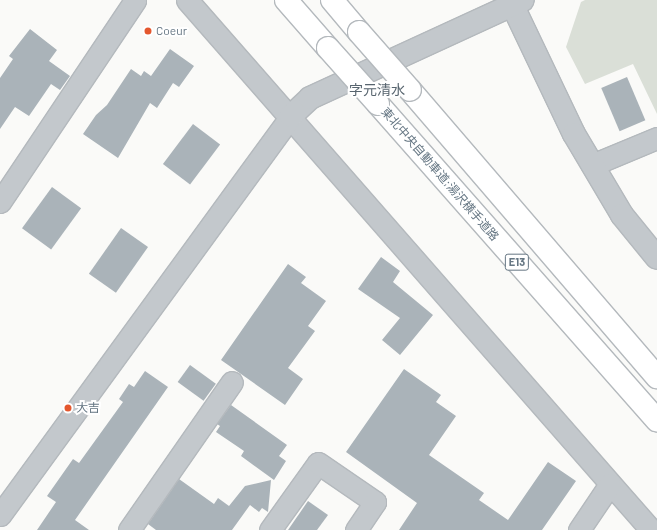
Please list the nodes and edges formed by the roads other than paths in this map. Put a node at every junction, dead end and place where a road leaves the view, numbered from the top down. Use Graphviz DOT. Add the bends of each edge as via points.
graph roads {
  1 [pos="135,0"];
  2 [pos="187,0"];
  3 [pos="286,0"];
  4 [pos="332,0"];
  5 [pos="515,2"];
  6 [pos="291,116"];
  7 [pos="657,138"];
  8 [pos="592,165"];
  9 [pos="0,202"];
  10 [pos="657,258"];
  11 [pos="657,377"];
  12 [pos="232,382"];
  13 [pos="657,420"];
  14 [pos="610,484"];
  15 [pos="0,515"];
  16 [pos="129,530"];
  17 [pos="270,530"];
  18 [pos="356,530"];
  19 [pos="578,530"];
  20 [pos="651,530"];
  1 -- 9 [label="street"];
  2 -- 6 [label="street"];
  3 -- 13 [label="highway, 東北中央自動車道;湯沢横手道路 / E13, bridge"];
  4 -- 11 [label="highway, E13, bridge"];
  5 -- 6 [label="street" via="407,56 310,98"];
  5 -- 8 [label="street" via="574,134"];
  6 -- 14 [label="street"];
  6 -- 15 [label="street"];
  7 -- 8 [label="street"];
  8 -- 10 [label="street" via="622,216"];
  12 -- 16 [label="street"];
  14 -- 19 [label="street"];
  14 -- 20 [label="street"];
  17 -- 18 [label="street" via="318,463 376,502"];
}
